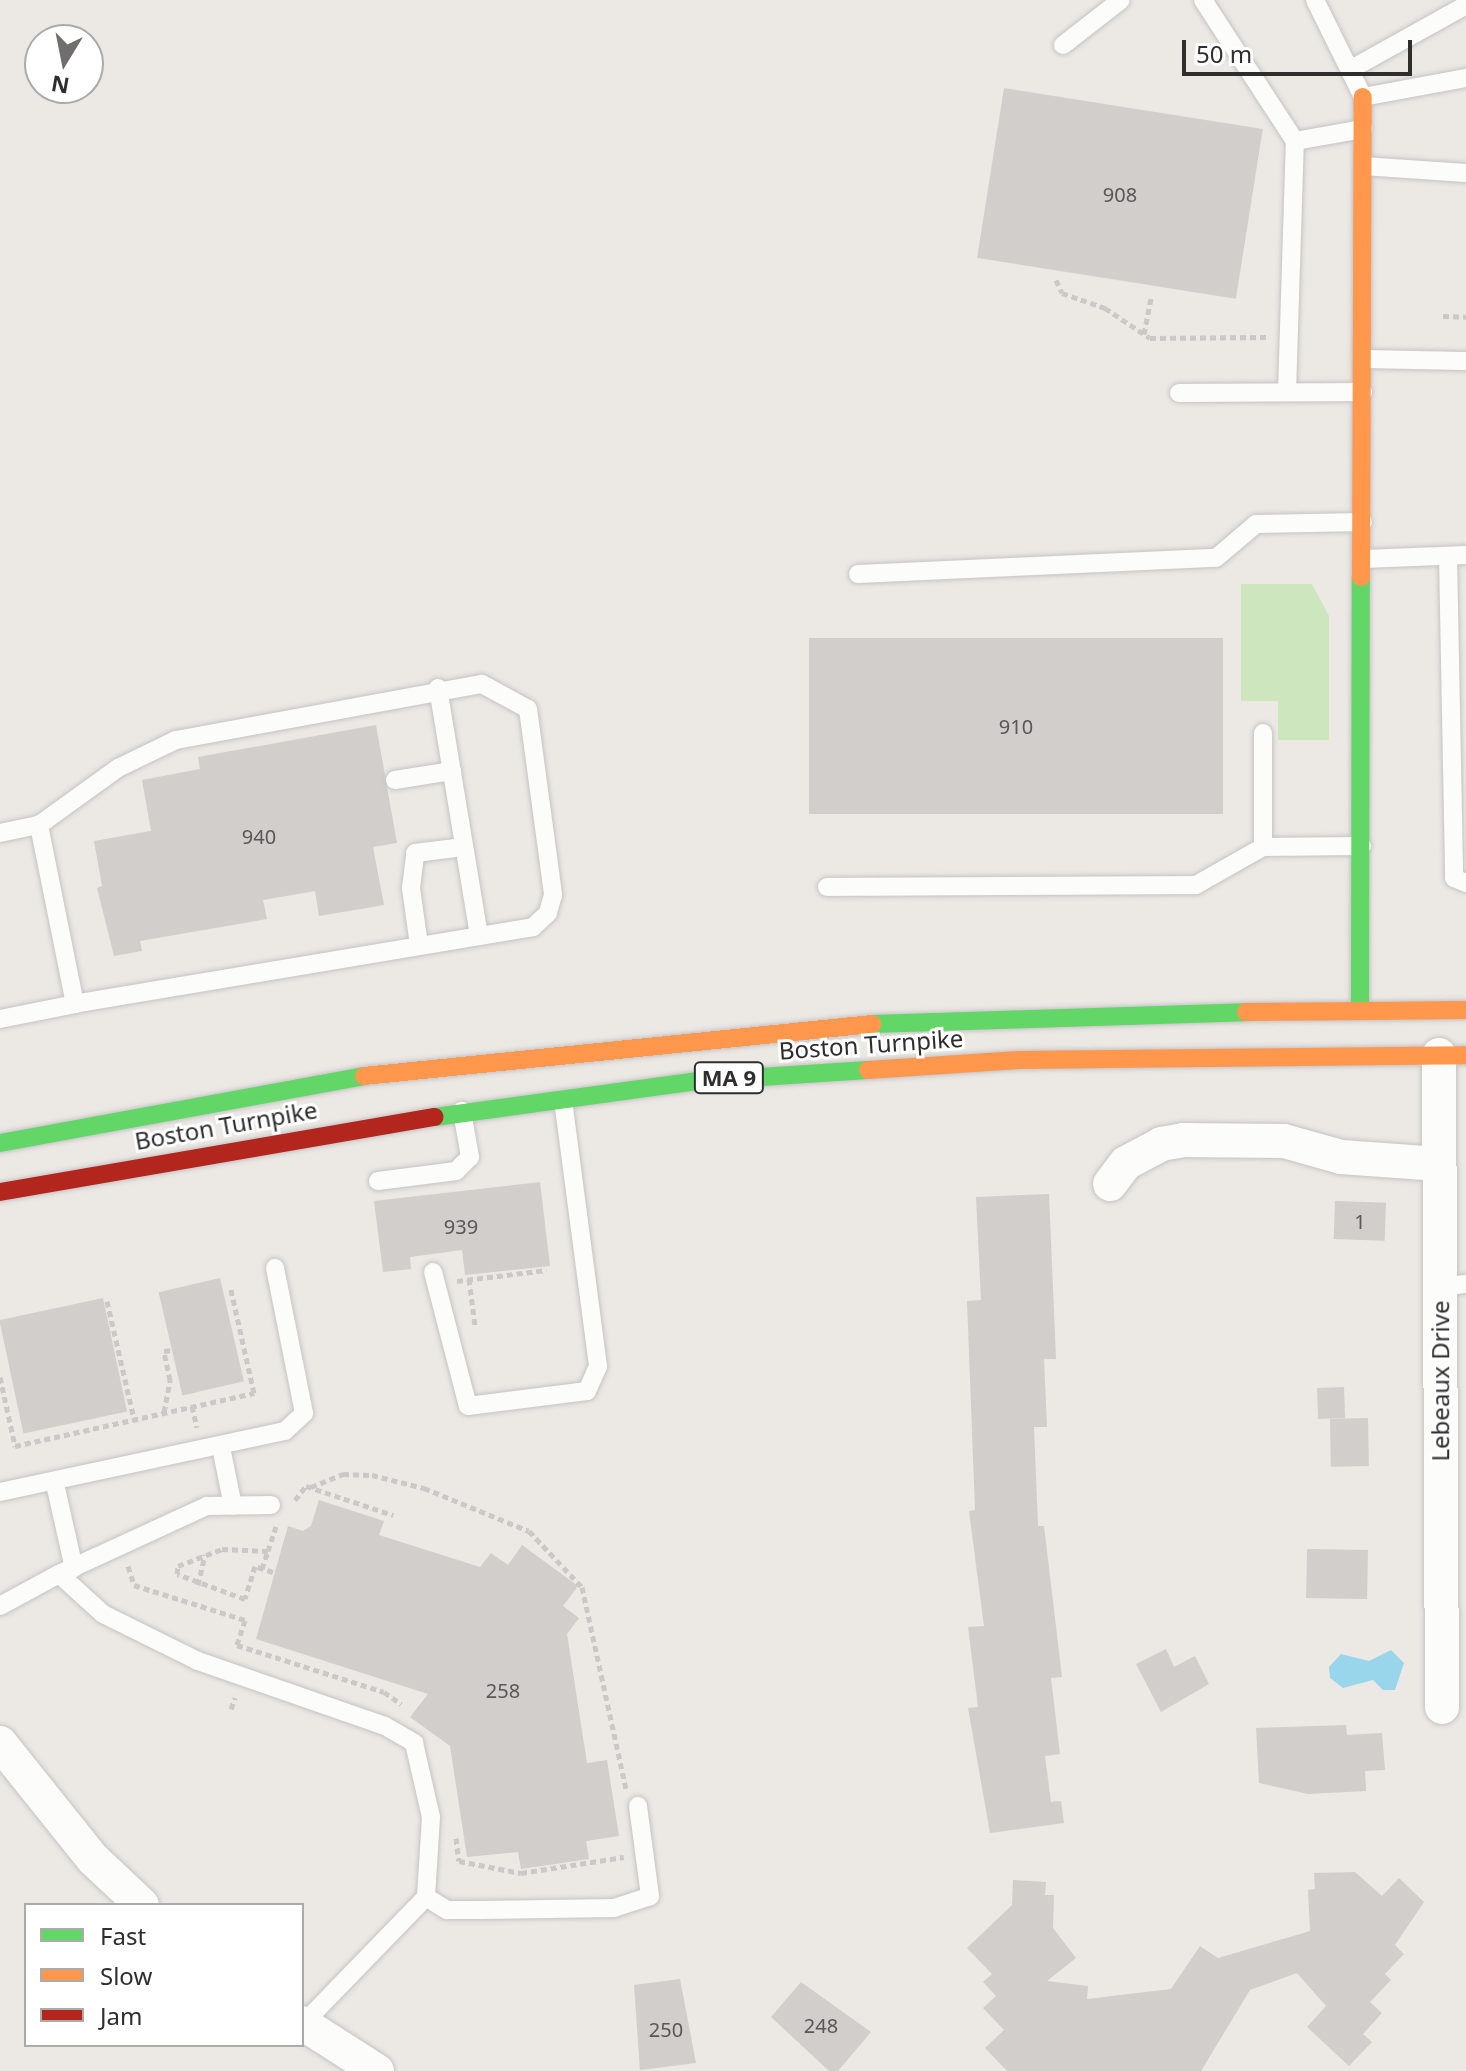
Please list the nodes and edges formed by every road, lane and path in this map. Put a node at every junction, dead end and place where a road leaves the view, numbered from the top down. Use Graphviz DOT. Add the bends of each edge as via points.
graph roads {
  1 [pos="1121,0"];
  2 [pos="1203,0"];
  3 [pos="1315,0"];
  4 [pos="1466,5"];
  5 [pos="1063,45"];
  6 [pos="1353,68"];
  7 [pos="1466,78"];
  8 [pos="1363,97"];
  9 [pos="1363,129"];
  10 [pos="1295,141"];
  11 [pos="1363,166"];
  12 [pos="1466,173"];
  13 [pos="1056,280"];
  14 [pos="1151,297"];
  15 [pos="1443,316"];
  16 [pos="1466,317"];
  17 [pos="1144,334"];
  18 [pos="1289,337"];
  19 [pos="1363,359"];
  20 [pos="1466,361"];
  21 [pos="1287,392"];
  22 [pos="1363,392"];
  23 [pos="1179,393"];
  24 [pos="1363,522"];
  25 [pos="1457,556"];
  26 [pos="1363,559"];
  27 [pos="858,574"];
  28 [pos="438,688"];
  29 [pos="1263,733"];
  30 [pos="452,771"];
  31 [pos="395,780"];
  32 [pos="39,825"];
  33 [pos="0,833"];
  34 [pos="1362,846"];
  35 [pos="464,847"];
  36 [pos="1263,847"];
  37 [pos="1466,883"];
  38 [pos="827,887"];
  39 [pos="479,935"];
  40 [pos="419,945"];
  41 [pos="75,1004"];
  42 [pos="1360,1010"];
  43 [pos="1466,1010"];
  44 [pos="0,1019"];
  45 [pos="1453,1055"];
  46 [pos="562,1097"];
  47 [pos="462,1111"];
  48 [pos="0,1143"];
  49 [pos="1439,1164"];
  50 [pos="378,1181"];
  51 [pos="1110,1184"];
  52 [pos="0,1192"];
  53 [pos="275,1268"];
  54 [pos="546,1270"];
  55 [pos="435,1277"];
  56 [pos="1453,1285"];
  57 [pos="230,1286"];
  58 [pos="107,1301"];
  59 [pos="172,1350"];
  60 [pos="0,1377"];
  61 [pos="164,1412"];
  62 [pos="134,1419"];
  63 [pos="221,1447"];
  64 [pos="55,1484"];
  65 [pos="311,1487"];
  66 [pos="0,1492"];
  67 [pos="271,1505"];
  68 [pos="233,1506"];
  69 [pos="292,1507"];
  70 [pos="393,1515"];
  71 [pos="287,1522"];
  72 [pos="262,1523"];
  73 [pos="276,1526"];
  74 [pos="268,1551"];
  75 [pos="205,1555"];
  76 [pos="140,1561"];
  77 [pos="262,1569"];
  78 [pos="66,1571"];
  79 [pos="273,1572"];
  80 [pos="198,1585"];
  81 [pos="0,1606"];
  82 [pos="404,1707"];
  83 [pos="1442,1707"];
  84 [pos="0,1743"];
  85 [pos="638,1806"];
  86 [pos="454,1822"];
  87 [pos="644,1853"];
  88 [pos="426,1897"];
  89 [pos="140,1903"];
  90 [pos="304,2022"];
  91 [pos="304,2024"];
  92 [pos="377,2071"];
  1 -- 5 [label="lane"];
  2 -- 10 [label="lane"];
  3 -- 6 [label="lane"];
  4 -- 6 [label="lane"];
  6 -- 8 [label="lane"];
  7 -- 8 [label="lane"];
  8 -- 9 [label="main road"];
  9 -- 10 [label="lane"];
  9 -- 11 [label="main road"];
  10 -- 18 [label="lane"];
  11 -- 12 [label="lane"];
  11 -- 19 [label="main road"];
  13 -- 17 [label="path" via="1062,293 1105,308"];
  14 -- 17 [label="path"];
  15 -- 16 [label="path"];
  17 -- 18 [label="path"];
  18 -- 21 [label="lane"];
  19 -- 20 [label="lane"];
  19 -- 22 [label="main road"];
  21 -- 22 [label="lane"];
  21 -- 23 [label="lane"];
  22 -- 24 [label="main road"];
  24 -- 26 [label="main road"];
  24 -- 27 [label="lane" via="1256,524 1216,558"];
  25 -- 26 [label="lane"];
  25 -- 37 [label="lane" via="1454,878"];
  26 -- 34 [label="main road"];
  28 -- 30 [label="lane"];
  28 -- 32 [label="lane" via="176,740 118,768"];
  28 -- 39 [label="lane" via="482,684 528,709 553,895 548,913 533,927"];
  29 -- 36 [label="lane"];
  30 -- 31 [label="lane"];
  30 -- 35 [label="lane"];
  32 -- 33 [label="lane"];
  32 -- 41 [label="lane"];
  34 -- 36 [label="lane"];
  34 -- 42 [label="main road"];
  35 -- 39 [label="lane"];
  35 -- 40 [label="lane" via="415,853 411,888"];
  36 -- 38 [label="lane" via="1196,885"];
  39 -- 40 [label="lane"];
  40 -- 41 [label="lane"];
  41 -- 44 [label="lane"];
  42 -- 43 [label="main road, Boston Turnpike / MA 9"];
  42 -- 48 [label="main road, Boston Turnpike / MA 9" via="975,1018 601,1048 295,1085"];
  45 -- 46 [label="main road, Boston Turnpike / MA 9" via="870,1065"];
  45 -- 49 [label="street, Lebeaux Drive"];
  46 -- 47 [label="main road, Boston Turnpike / MA 9"];
  46 -- 55 [label="lane" via="598,1366 587,1391 468,1406"];
  47 -- 50 [label="lane" via="470,1157 456,1171"];
  47 -- 52 [label="main road, Boston Turnpike / MA 9"];
  49 -- 51 [label="street" via="1341,1157 1284,1141 1183,1140 1161,1144 1126,1163"];
  49 -- 56 [label="street, Lebeaux Drive"];
  53 -- 63 [label="lane" via="304,1413 285,1431"];
  54 -- 55 [label="path"];
  56 -- 83 [label="street, Lebeaux Drive"];
  57 -- 61 [label="path" via="254,1393"];
  58 -- 62 [label="path"];
  59 -- 61 [label="path" via="164,1351 170,1380"];
  60 -- 62 [label="path" via="15,1446"];
  61 -- 62 [label="path"];
  63 -- 64 [label="lane"];
  63 -- 68 [label="lane"];
  64 -- 66 [label="lane"];
  64 -- 78 [label="lane"];
  65 -- 69 [label="path" via="300,1487"];
  65 -- 70 [label="path"];
  65 -- 85 [label="path" via="343,1474 372,1475 424,1488 529,1531 582,1587 623,1785"];
  67 -- 68 [label="lane"];
  68 -- 78 [label="lane" via="207,1506"];
  71 -- 73 [label="path"];
  72 -- 73 [label="path"];
  73 -- 74 [label="path"];
  74 -- 75 [label="path" via="249,1547"];
  74 -- 77 [label="path"];
  75 -- 80 [label="path"];
  75 -- 80 [label="path" via="178,1566 180,1580"];
  76 -- 82 [label="path" via="127,1567 134,1585 245,1620 237,1645 384,1692"];
  77 -- 79 [label="path"];
  77 -- 80 [label="path" via="255,1566 245,1599"];
  78 -- 81 [label="lane"];
  78 -- 88 [label="lane" via="103,1614 198,1661 385,1726 414,1743 431,1817"];
  84 -- 89 [label="street" via="93,1859"];
  85 -- 87 [label="lane"];
  86 -- 87 [label="path" via="459,1861 521,1873"];
  87 -- 88 [label="lane" via="650,1896 614,1908 447,1910"];
  88 -- 90 [label="lane"];
  91 -- 92 [label="street"];
}
